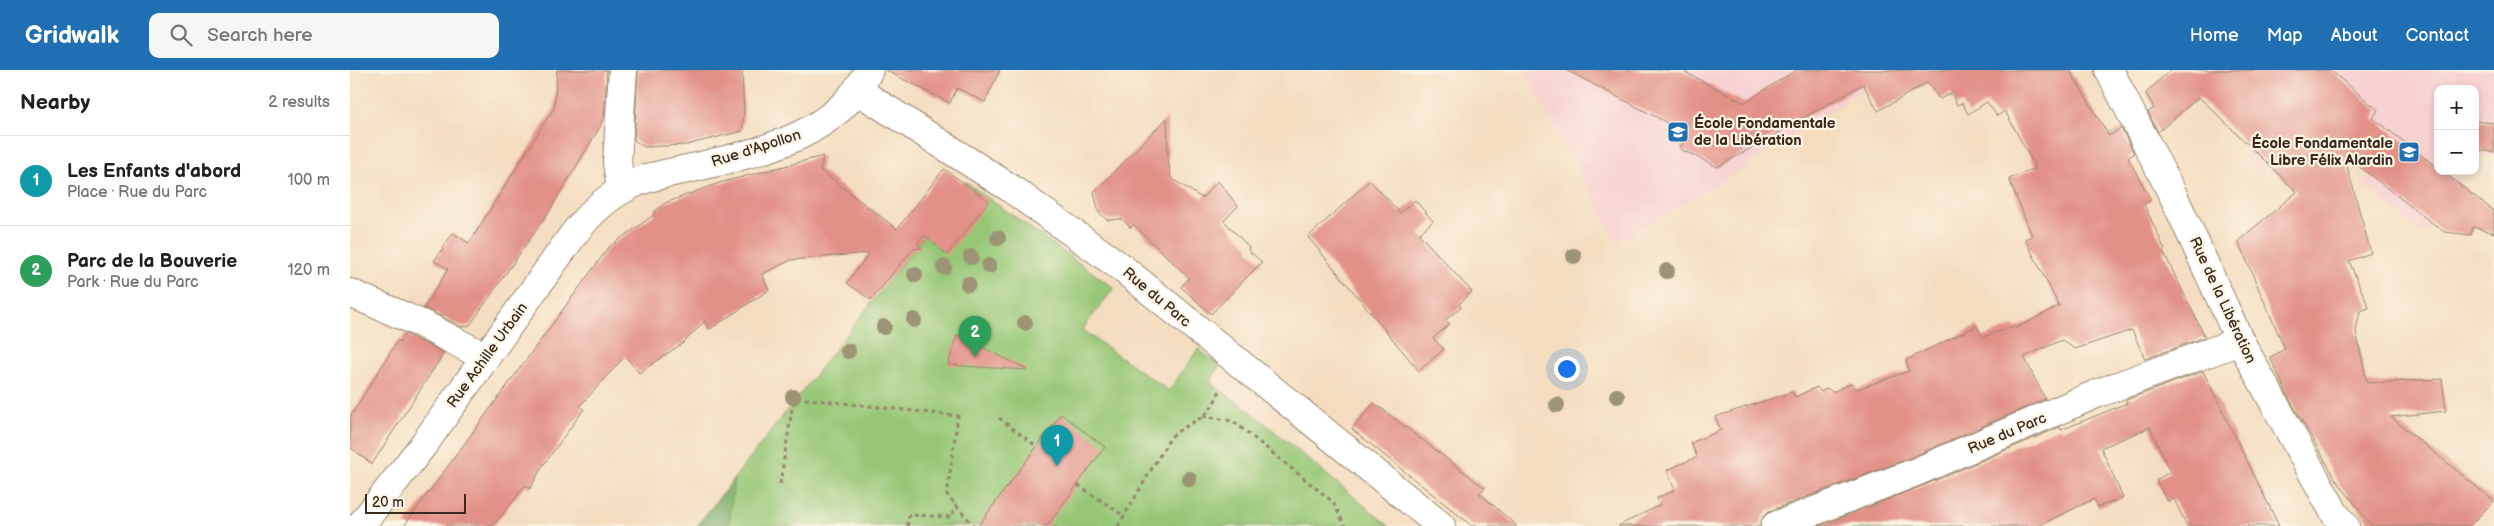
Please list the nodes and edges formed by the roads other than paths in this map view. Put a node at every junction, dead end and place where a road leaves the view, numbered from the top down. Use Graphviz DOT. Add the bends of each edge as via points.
graph roads {
  1 [pos="623,70"];
  2 [pos="2109,70"];
  3 [pos="863,80"];
  4 [pos="621,190"];
  5 [pos="350,293"];
  6 [pos="2240,341"];
  7 [pos="485,357"];
  8 [pos="360,526"];
  9 [pos="1441,526"];
  10 [pos="1775,526"];
  11 [pos="2345,526"];
  1 -- 4 [label="street" via="617,162"];
  2 -- 6 [label="street, Rue de la Libération" via="2173,195"];
  3 -- 4 [label="street, Rue d'Apollon" via="838,112 799,136 652,177"];
  3 -- 9 [label="street, Rue du Parc" via="1122,268"];
  4 -- 7 [label="street, Rue Achille Urbain" via="600,204 585,220"];
  5 -- 7 [label="street" via="424,325"];
  6 -- 10 [label="street, Rue du Parc" via="2096,394 1916,472"];
  6 -- 11 [label="street, Rue de la Libération" via="2335,514"];
  7 -- 8 [label="street, Rue Achille Urbain" via="424,444"];
}
